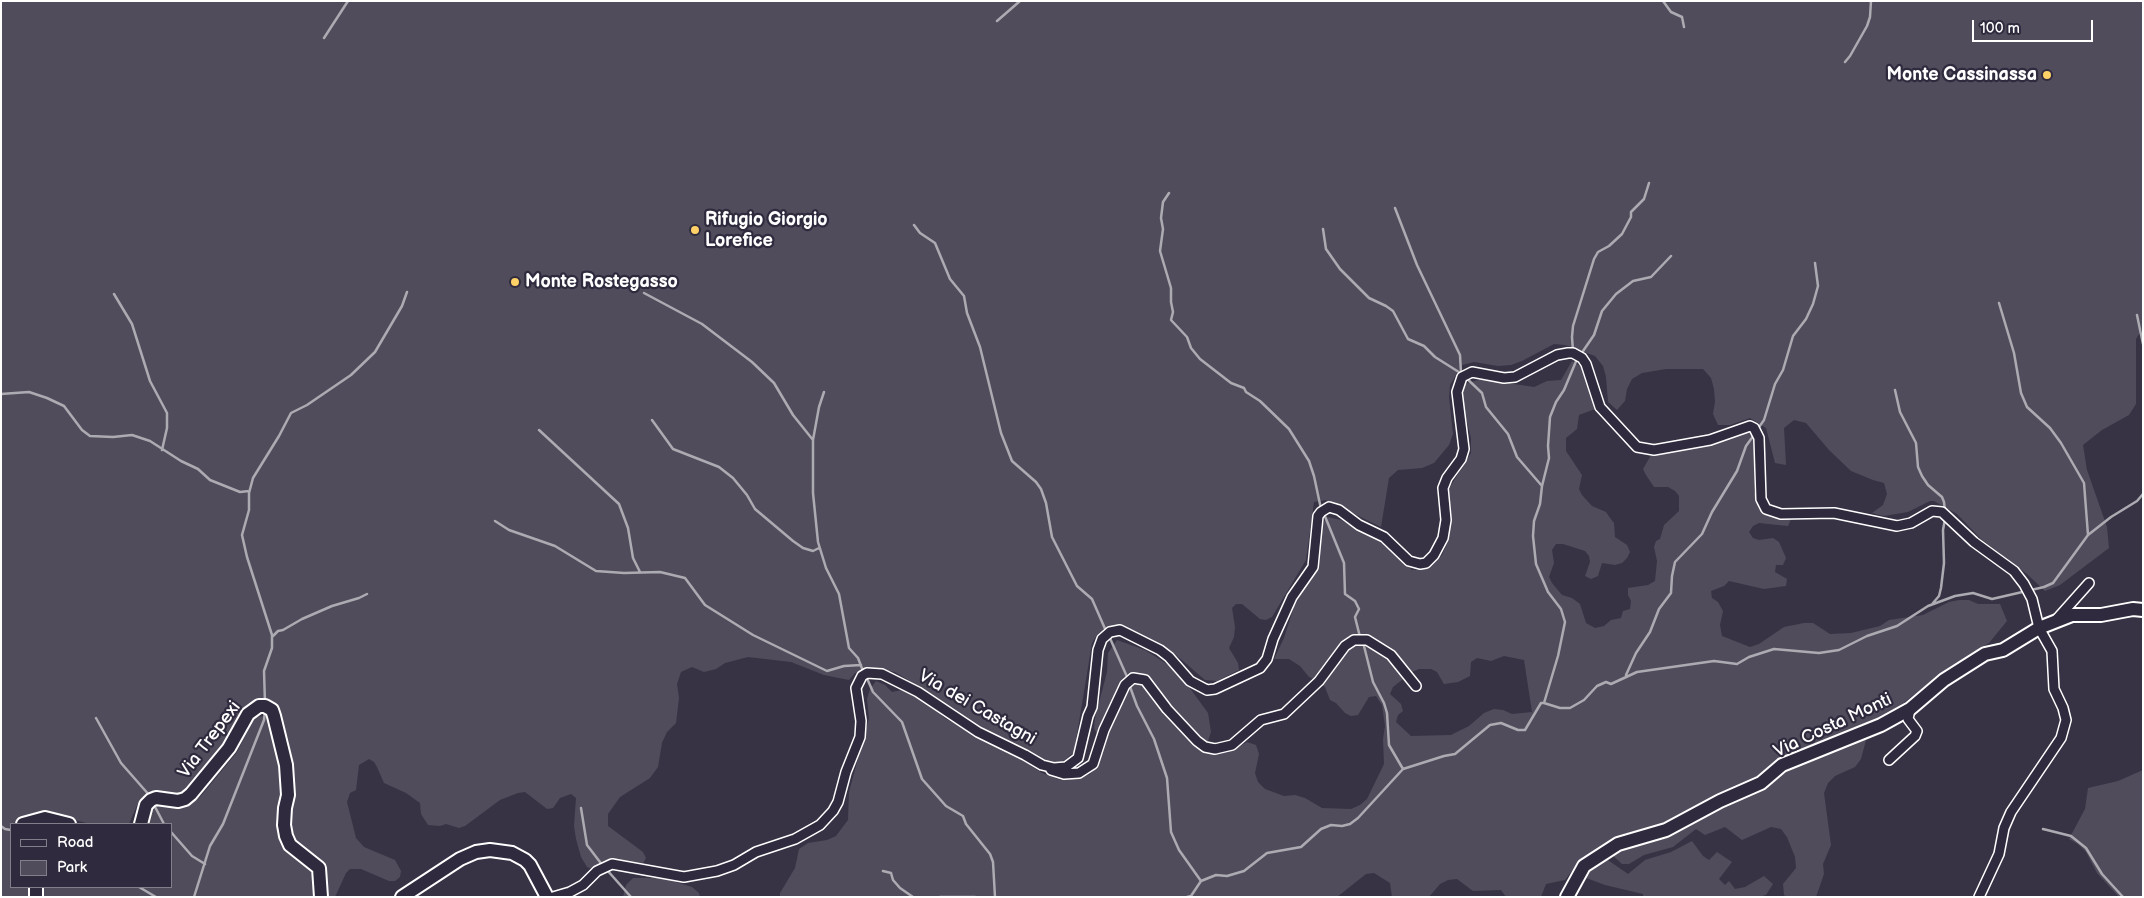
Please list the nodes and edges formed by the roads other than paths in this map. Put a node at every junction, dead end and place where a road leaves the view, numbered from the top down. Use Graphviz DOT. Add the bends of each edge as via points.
graph roads {
  1 [pos="2089,583"];
  2 [pos="2143,610"];
  3 [pos="2054,622"];
  4 [pos="2040,628"];
  5 [pos="1416,686"];
  6 [pos="1910,709"];
  7 [pos="1889,760"];
  8 [pos="1042,765"];
  9 [pos="28,823"];
  10 [pos="66,823"];
  11 [pos="141,823"];
  12 [pos="321,897"];
  13 [pos="402,897"];
  14 [pos="547,897"];
  15 [pos="553,897"];
  16 [pos="1567,897"];
  17 [pos="1979,897"];
  1 -- 3 [label="street"];
  2 -- 3 [label="street, Via Costa Monti" via="2072,615"];
  3 -- 4 [label="street, Via Costa Monti"];
  4 -- 6 [label="street, Via Costa Monti" via="2003,650 1985,654 1944,680"];
  4 -- 8 [label="street, Via dei Castagni" via="2032,599 2014,571 1974,542 1942,512 1932,511 1911,523 1897,526 1834,513 1772,512 1766,509 1761,499 1759,438 1754,428 1745,426 1710,440 1654,450 1637,447 1600,407 1582,358 1568,353 1516,377 1472,372 1462,377 1457,392 1464,449 1443,488 1446,520 1443,538 1426,563 1409,562 1384,537 1359,525 1339,510 1332,507 1324,510 1318,516 1313,567 1292,597 1262,666 1215,689 1201,689 1160,650 1120,630 1110,632 1102,639 1098,650 1092,707 1078,758 1066,767"];
  4 -- 17 [label="street" via="2052,651 2054,688 2066,720 2061,738 2011,812 1999,854"];
  5 -- 8 [label="street" via="1391,655 1367,640 1354,640 1284,714 1261,720 1232,745 1215,749 1197,741 1145,680 1133,678 1125,684 1089,768 1064,774"];
  6 -- 7 [label="street" via="1908,719 1916,731 1915,736"];
  6 -- 16 [label="street, Via Costa Monti" via="1882,725 1782,765 1761,783 1720,800 1666,830 1618,844 1584,866"];
  8 -- 15 [label="street, Via dei Castagni" via="978,732 918,692 882,674 867,673 856,688 860,737 838,802 826,819 814,828 795,839 756,852 734,865 700,875 684,877 612,864 576,888"];
  9 -- 10 [label="street" via="45,818"];
  11 -- 12 [label="street, Via Trepexi" via="146,805 151,800 178,801 191,794 229,748 248,714 259,706 265,706 272,710 286,765 286,836 290,844 319,868"];
  13 -- 14 [label="street" via="460,859 490,850 512,853 525,860"];
}
